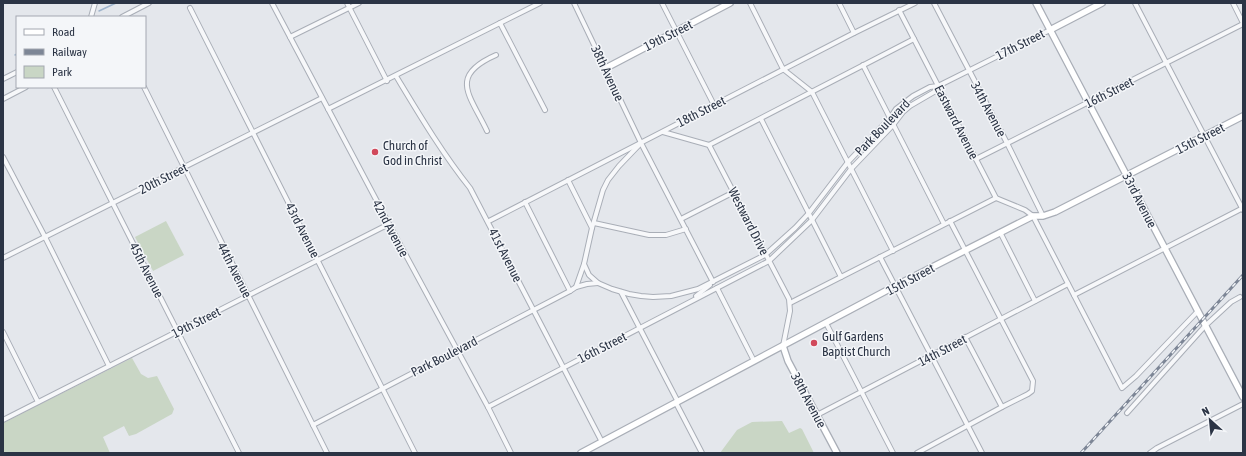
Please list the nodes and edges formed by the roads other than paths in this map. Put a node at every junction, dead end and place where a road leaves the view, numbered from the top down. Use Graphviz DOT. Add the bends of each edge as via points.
graph roads {
  1 [pos="95,3"];
  2 [pos="149,3"];
  3 [pos="272,3"];
  4 [pos="348,3"];
  5 [pos="359,3"];
  6 [pos="540,3"];
  7 [pos="574,3"];
  8 [pos="662,3"];
  9 [pos="730,3"];
  10 [pos="750,3"];
  11 [pos="839,3"];
  12 [pos="915,3"];
  13 [pos="934,3"];
  14 [pos="1036,3"];
  15 [pos="1102,3"];
  16 [pos="1135,3"];
  17 [pos="1233,3"];
  18 [pos="190,8"];
  19 [pos="350,8"];
  20 [pos="899,10"];
  21 [pos="91,16"];
  22 [pos="124,16"];
  23 [pos="500,23"];
  24 [pos="1243,24"];
  25 [pos="1050,30"];
  26 [pos="676,31"];
  27 [pos="854,33"];
  28 [pos="290,37"];
  29 [pos="914,39"];
  30 [pos="496,55"];
  31 [pos="1166,63"];
  32 [pos="863,65"];
  33 [pos="606,68"];
  34 [pos="783,69"];
  35 [pos="969,70"];
  36 [pos="16,72"];
  37 [pos="396,76"];
  38 [pos="3,79"];
  39 [pos="387,80"];
  40 [pos="938,86"];
  41 [pos="24,88"];
  42 [pos="55,88"];
  43 [pos="144,88"];
  44 [pos="812,92"];
  45 [pos="322,98"];
  46 [pos="3,99"];
  47 [pos="1088,103"];
  48 [pos="714,105"];
  49 [pos="328,109"];
  50 [pos="545,110"];
  51 [pos="1243,116"];
  52 [pos="890,118"];
  53 [pos="761,119"];
  54 [pos="893,124"];
  55 [pos="487,130"];
  56 [pos="253,132"];
  57 [pos="662,132"];
  58 [pos="1204,136"];
  59 [pos="641,143"];
  60 [pos="1007,144"];
  61 [pos="709,145"];
  62 [pos="3,157"];
  63 [pos="976,159"];
  64 [pos="848,162"];
  65 [pos="184,168"];
  66 [pos="851,169"];
  67 [pos="1127,175"];
  68 [pos="568,180"];
  69 [pos="734,192"];
  70 [pos="996,198"];
  71 [pos="525,202"];
  72 [pos="114,203"];
  73 [pos="1243,209"];
  74 [pos="809,213"];
  75 [pos="1033,216"];
  76 [pos="1043,216"];
  77 [pos="681,219"];
  78 [pos="812,220"];
  79 [pos="489,221"];
  80 [pos="950,221"];
  81 [pos="594,223"];
  82 [pos="389,224"];
  83 [pos="944,224"];
  84 [pos="592,228"];
  85 [pos="686,228"];
  86 [pos="1000,232"];
  87 [pos="45,237"];
  88 [pos="1165,248"];
  89 [pos="893,250"];
  90 [pos="965,250"];
  91 [pos="765,255"];
  92 [pos="880,257"];
  93 [pos="3,258"];
  94 [pos="317,260"];
  95 [pos="769,261"];
  96 [pos="584,264"];
  97 [pos="841,277"];
  98 [pos="713,282"];
  99 [pos="598,283"];
  100 [pos="1068,284"];
  101 [pos="895,286"];
  102 [pos="576,287"];
  103 [pos="717,288"];
  104 [pos="570,291"];
  105 [pos="622,292"];
  106 [pos="1074,295"];
  107 [pos="248,296"];
  108 [pos="1240,297"];
  109 [pos="1035,301"];
  110 [pos="687,303"];
  111 [pos="790,303"];
  112 [pos="534,310"];
  113 [pos="1198,311"];
  114 [pos="1000,319"];
  115 [pos="826,323"];
  116 [pos="1205,326"];
  117 [pos="639,327"];
  118 [pos="178,331"];
  119 [pos="3,332"];
  120 [pos="965,338"];
  121 [pos="783,346"];
  122 [pos="457,350"];
  123 [pos="931,355"];
  124 [pos="754,362"];
  125 [pos="109,366"];
  126 [pos="564,367"];
  127 [pos="382,388"];
  128 [pos="862,392"];
  129 [pos="1243,397"];
  130 [pos="38,402"];
  131 [pos="677,402"];
  132 [pos="1243,404"];
  133 [pos="488,407"];
  134 [pos="1002,407"];
  135 [pos="1127,413"];
  136 [pos="817,415"];
  137 [pos="3,420"];
  138 [pos="313,425"];
  139 [pos="968,425"];
  140 [pos="602,442"];
  141 [pos="239,453"];
  142 [pos="327,453"];
  143 [pos="415,453"];
  144 [pos="511,453"];
  145 [pos="581,453"];
  146 [pos="702,453"];
  147 [pos="837,453"];
  148 [pos="893,453"];
  149 [pos="917,453"];
  150 [pos="982,453"];
  151 [pos="1150,453"];
  1 -- 21 [label="street"];
  2 -- 22 [label="street"];
  3 -- 28 [label="street, 42nd Avenue"];
  4 -- 19 [label="street"];
  5 -- 19 [label="street"];
  6 -- 23 [label="street"];
  7 -- 33 [label="street, 38th Avenue"];
  8 -- 26 [label="street"];
  9 -- 26 [label="street, 19th Street"];
  10 -- 34 [label="street"];
  11 -- 27 [label="street"];
  12 -- 20 [label="street, 18th Street"];
  13 -- 35 [label="street, 34th Avenue"];
  14 -- 25 [label="street, 33rd Avenue"];
  15 -- 25 [label="street, 17th Street"];
  16 -- 31 [label="street"];
  17 -- 24 [label="street"];
  18 -- 56 [label="street, 43rd Avenue"];
  19 -- 28 [label="street"];
  19 -- 39 [label="street"];
  20 -- 27 [label="street, 18th Street"];
  20 -- 29 [label="street, Eastward Avenue"];
  23 -- 37 [label="street"];
  23 -- 50 [label="street"];
  24 -- 31 [label="street, 16th Street"];
  25 -- 35 [label="street, 17th Street"];
  25 -- 47 [label="street, 33rd Avenue"];
  26 -- 33 [label="street, 19th Street"];
  26 -- 48 [label="street"];
  27 -- 34 [label="street, 18th Street"];
  28 -- 45 [label="street, 42nd Avenue"];
  29 -- 32 [label="street"];
  29 -- 40 [label="street, Eastward Avenue"];
  30 -- 55 [label="street" via="477,64 467,78 466,88"];
  31 -- 47 [label="street, 16th Street"];
  31 -- 58 [label="street"];
  32 -- 44 [label="street"];
  32 -- 52 [label="street"];
  33 -- 59 [label="street, 38th Avenue"];
  34 -- 44 [label="street"];
  34 -- 48 [label="street, 18th Street"];
  35 -- 40 [label="street, 17th Street"];
  35 -- 60 [label="street, 34th Avenue"];
  36 -- 38 [label="street"];
  37 -- 39 [label="street"];
  37 -- 79 [label="street, 41st Avenue"];
  39 -- 49 [label="street"];
  40 -- 52 [label="street, Park Boulevard" via="930,87 908,99"];
  40 -- 54 [label="street, Park Boulevard" via="934,92 906,109"];
  40 -- 63 [label="street, Eastward Avenue"];
  41 -- 46 [label="street"];
  42 -- 72 [label="street, 45th Avenue"];
  43 -- 65 [label="street, 44th Avenue"];
  44 -- 53 [label="street"];
  44 -- 64 [label="street"];
  45 -- 49 [label="street, 42nd Avenue"];
  45 -- 56 [label="street, 20th Street"];
  47 -- 60 [label="street, 16th Street"];
  47 -- 67 [label="street, 33rd Avenue"];
  48 -- 57 [label="street, 18th Street"];
  49 -- 82 [label="street, 42nd Avenue"];
  51 -- 58 [label="street, 15th Street"];
  52 -- 54 [label="street"];
  52 -- 64 [label="street, Park Boulevard"];
  53 -- 61 [label="street"];
  53 -- 74 [label="street"];
  54 -- 66 [label="street, Park Boulevard"];
  54 -- 83 [label="street"];
  56 -- 65 [label="street, 20th Street"];
  56 -- 94 [label="street, 43rd Avenue"];
  57 -- 59 [label="street, 18th Street"];
  57 -- 61 [label="street"];
  58 -- 67 [label="street, 15th Street"];
  58 -- 73 [label="street"];
  59 -- 68 [label="street, 18th Street"];
  59 -- 77 [label="street, 38th Avenue"];
  59 -- 81 [label="street" via="608,180"];
  60 -- 63 [label="street, 16th Street"];
  60 -- 76 [label="street, 34th Avenue"];
  61 -- 69 [label="street, Westward Drive"];
  62 -- 87 [label="street"];
  63 -- 70 [label="street, Eastward Avenue"];
  64 -- 66 [label="street"];
  64 -- 74 [label="street, Park Boulevard"];
  65 -- 72 [label="street, 20th Street"];
  65 -- 107 [label="street, 44th Avenue"];
  66 -- 78 [label="street, Park Boulevard"];
  66 -- 89 [label="street"];
  67 -- 76 [label="street, 15th Street"];
  67 -- 88 [label="street, 33rd Avenue"];
  68 -- 71 [label="street, 18th Street"];
  68 -- 84 [label="street"];
  69 -- 77 [label="street"];
  69 -- 91 [label="street, Westward Drive"];
  70 -- 75 [label="street"];
  70 -- 80 [label="street"];
  71 -- 79 [label="street, 18th Street"];
  71 -- 104 [label="street"];
  72 -- 87 [label="street, 20th Street"];
  72 -- 118 [label="street, 45th Avenue"];
  73 -- 88 [label="street"];
  74 -- 78 [label="street"];
  74 -- 91 [label="street, Park Boulevard"];
  75 -- 76 [label="street, 15th Street"];
  75 -- 86 [label="street, 15th Street"];
  75 -- 100 [label="street"];
  77 -- 85 [label="street, 38th Avenue"];
  78 -- 95 [label="street, Park Boulevard"];
  78 -- 97 [label="street"];
  79 -- 112 [label="street, 41st Avenue"];
  80 -- 83 [label="street"];
  80 -- 90 [label="street"];
  81 -- 84 [label="street"];
  81 -- 85 [label="street" via="649,235 666,235"];
  82 -- 94 [label="street, 19th Street"];
  82 -- 122 [label="street, 42nd Avenue"];
  83 -- 89 [label="street"];
  84 -- 96 [label="street"];
  85 -- 98 [label="street, 38th Avenue"];
  86 -- 90 [label="street, 15th Street"];
  86 -- 109 [label="street"];
  87 -- 93 [label="street, 20th Street"];
  87 -- 125 [label="street"];
  88 -- 106 [label="street"];
  88 -- 113 [label="street, 33rd Avenue"];
  89 -- 92 [label="street"];
  90 -- 101 [label="street, 15th Street"];
  90 -- 114 [label="street"];
  91 -- 95 [label="street, Westward Drive"];
  91 -- 98 [label="street, Park Boulevard"];
  92 -- 97 [label="street"];
  92 -- 101 [label="street"];
  94 -- 107 [label="street, 19th Street"];
  94 -- 127 [label="street, 43rd Avenue"];
  95 -- 103 [label="street, Park Boulevard"];
  95 -- 111 [label="street, Westward Drive"];
  96 -- 99 [label="street"];
  96 -- 102 [label="street"];
  97 -- 111 [label="street"];
  98 -- 105 [label="street, Park Boulevard" via="698,289 667,296 641,296"];
  98 -- 110 [label="street"];
  99 -- 102 [label="street, Park Boulevard"];
  99 -- 105 [label="street, Park Boulevard"];
  100 -- 106 [label="street"];
  100 -- 109 [label="street, 14th Street"];
  101 -- 115 [label="street, 15th Street"];
  101 -- 123 [label="street"];
  102 -- 104 [label="street, Park Boulevard"];
  103 -- 110 [label="street, 16th Street"];
  103 -- 124 [label="street"];
  104 -- 112 [label="street, Park Boulevard"];
  105 -- 117 [label="street"];
  106 -- 113 [label="street" via="1122,388"];
  107 -- 118 [label="street, 19th Street"];
  107 -- 138 [label="street, 44th Avenue"];
  108 -- 116 [label="street"];
  109 -- 114 [label="street, 14th Street"];
  110 -- 117 [label="street, 16th Street"];
  111 -- 121 [label="street"];
  112 -- 122 [label="street, Park Boulevard"];
  112 -- 126 [label="street, 41st Avenue"];
  113 -- 116 [label="street, 33rd Avenue"];
  114 -- 120 [label="street, 14th Street"];
  114 -- 134 [label="street" via="1033,381 1032,391"];
  115 -- 121 [label="street, 15th Street"];
  115 -- 128 [label="street"];
  116 -- 129 [label="street, 33rd Avenue"];
  116 -- 135 [label="street"];
  117 -- 126 [label="street, 16th Street"];
  117 -- 131 [label="street"];
  118 -- 125 [label="street, 19th Street"];
  118 -- 141 [label="street, 45th Avenue"];
  119 -- 130 [label="street"];
  120 -- 123 [label="street, 14th Street"];
  120 -- 134 [label="street"];
  121 -- 124 [label="street, 15th Street"];
  121 -- 136 [label="street, 38th Avenue" via="788,361"];
  122 -- 127 [label="street, Park Boulevard"];
  122 -- 133 [label="street, 42nd Avenue"];
  123 -- 128 [label="street, 14th Street"];
  123 -- 139 [label="street"];
  124 -- 131 [label="street, 15th Street"];
  125 -- 130 [label="street, 19th Street"];
  126 -- 133 [label="street, 16th Street"];
  126 -- 140 [label="street, 41st Avenue"];
  127 -- 138 [label="street, Park Boulevard"];
  127 -- 143 [label="street, 43rd Avenue"];
  128 -- 136 [label="street, 14th Street"];
  128 -- 148 [label="street"];
  130 -- 137 [label="street, 19th Street"];
  131 -- 140 [label="street, 15th Street"];
  131 -- 146 [label="street"];
  132 -- 151 [label="street"];
  133 -- 144 [label="street, 42nd Avenue"];
  134 -- 139 [label="street"];
  136 -- 147 [label="street, 38th Avenue"];
  138 -- 142 [label="street, 44th Avenue"];
  139 -- 149 [label="street"];
  139 -- 150 [label="street"];
  140 -- 145 [label="street, 15th Street"];
}
